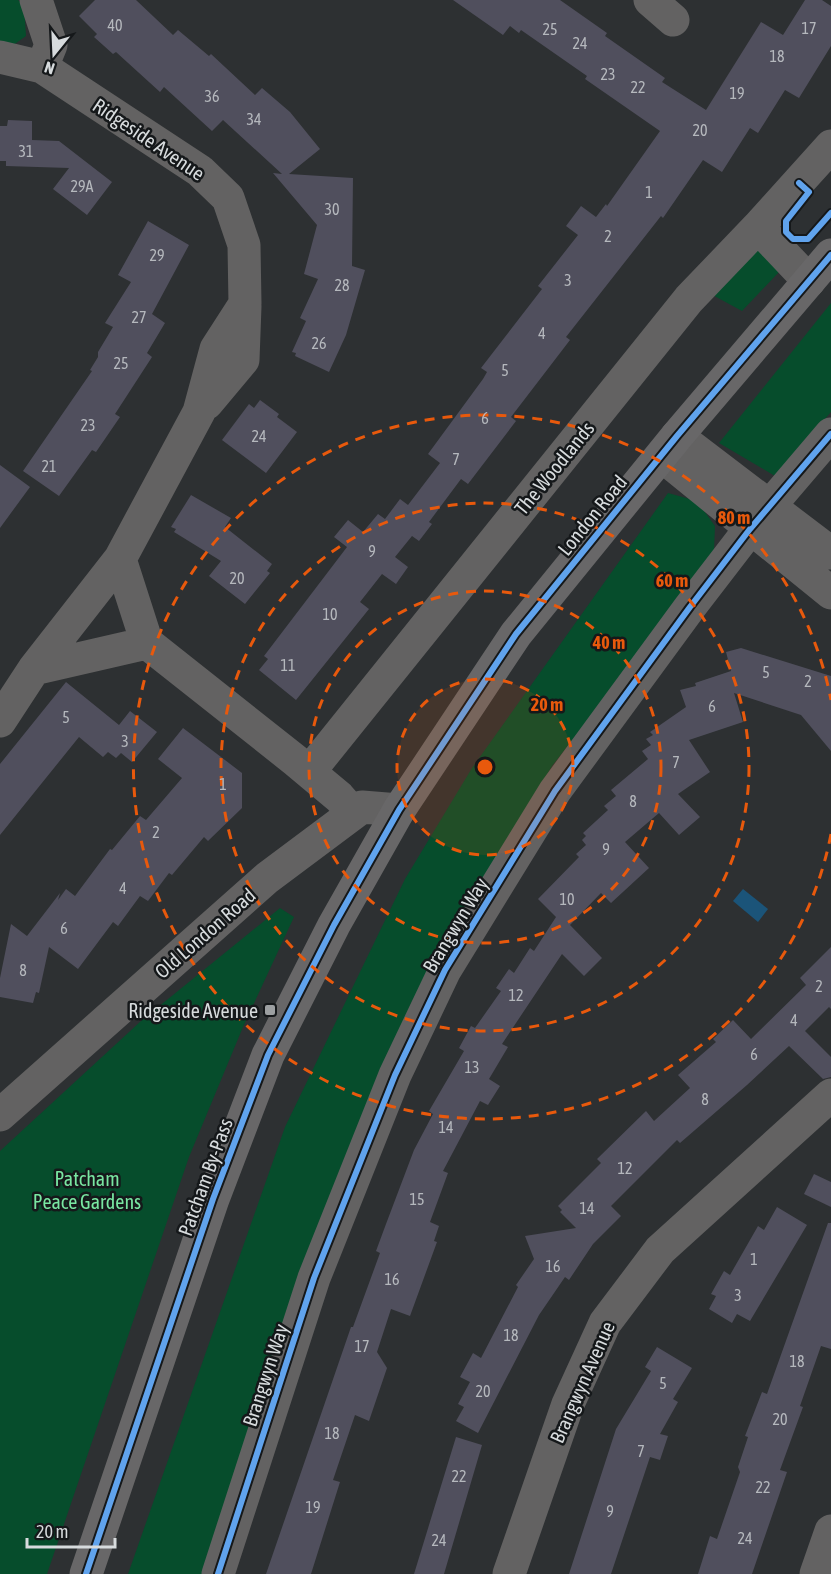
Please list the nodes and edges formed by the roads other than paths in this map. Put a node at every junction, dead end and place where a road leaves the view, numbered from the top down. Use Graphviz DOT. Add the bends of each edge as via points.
graph roads {
  1 [pos="36,0"];
  2 [pos="0,57"];
  3 [pos="42,67"];
  4 [pos="831,146"];
  5 [pos="758,227"];
  6 [pos="831,255"];
  7 [pos="809,281"];
  8 [pos="831,434"];
  9 [pos="670,446"];
  10 [pos="760,517"];
  11 [pos="831,553"];
  12 [pos="120,559"];
  13 [pos="831,593"];
  14 [pos="147,643"];
  15 [pos="34,669"];
  16 [pos="0,721"];
  17 [pos="309,772"];
  18 [pos="399,810"];
  19 [pos="353,813"];
  20 [pos="831,1095"];
  21 [pos="0,1115"];
  22 [pos="831,1531"];
  23 [pos="86,1574"];
  24 [pos="218,1574"];
  25 [pos="509,1574"];
  26 [pos="816,1574"];
  1 -- 3 [label="street" via="51,45"];
  2 -- 3 [label="street, Ridgeside Avenue"];
  3 -- 12 [label="street, Ridgeside Avenue" via="200,171 228,198 244,245 243,360 199,412"];
  4 -- 5 [label="street, The Woodlands"];
  5 -- 7 [label="street"];
  5 -- 17 [label="street, The Woodlands" via="689,300"];
  6 -- 7 [label="highway, London Road"];
  7 -- 9 [label="highway, London Road"];
  8 -- 10 [label="street, Brangwyn Way"];
  9 -- 10 [label="street"];
  9 -- 18 [label="highway, London Road" via="516,634"];
  10 -- 11 [label="street"];
  10 -- 13 [label="street"];
  10 -- 24 [label="street, Brangwyn Way" via="555,791 445,970 395,1075 314,1278"];
  12 -- 14 [label="street"];
  12 -- 15 [label="street, Ridgeside Avenue"];
  14 -- 15 [label="street"];
  14 -- 17 [label="street"];
  15 -- 16 [label="street, Ridgeside Avenue"];
  17 -- 19 [label="street"];
  18 -- 19 [label="street, Old London Road" via="362,807"];
  18 -- 23 [label="highway, Patcham By-Pass" via="334,925 268,1055 209,1209"];
  19 -- 21 [label="street, Old London Road" via="267,878"];
  20 -- 25 [label="street, Brangwyn Avenue" via="660,1250 605,1323 568,1404"];
  22 -- 26 [label="street"];
}
